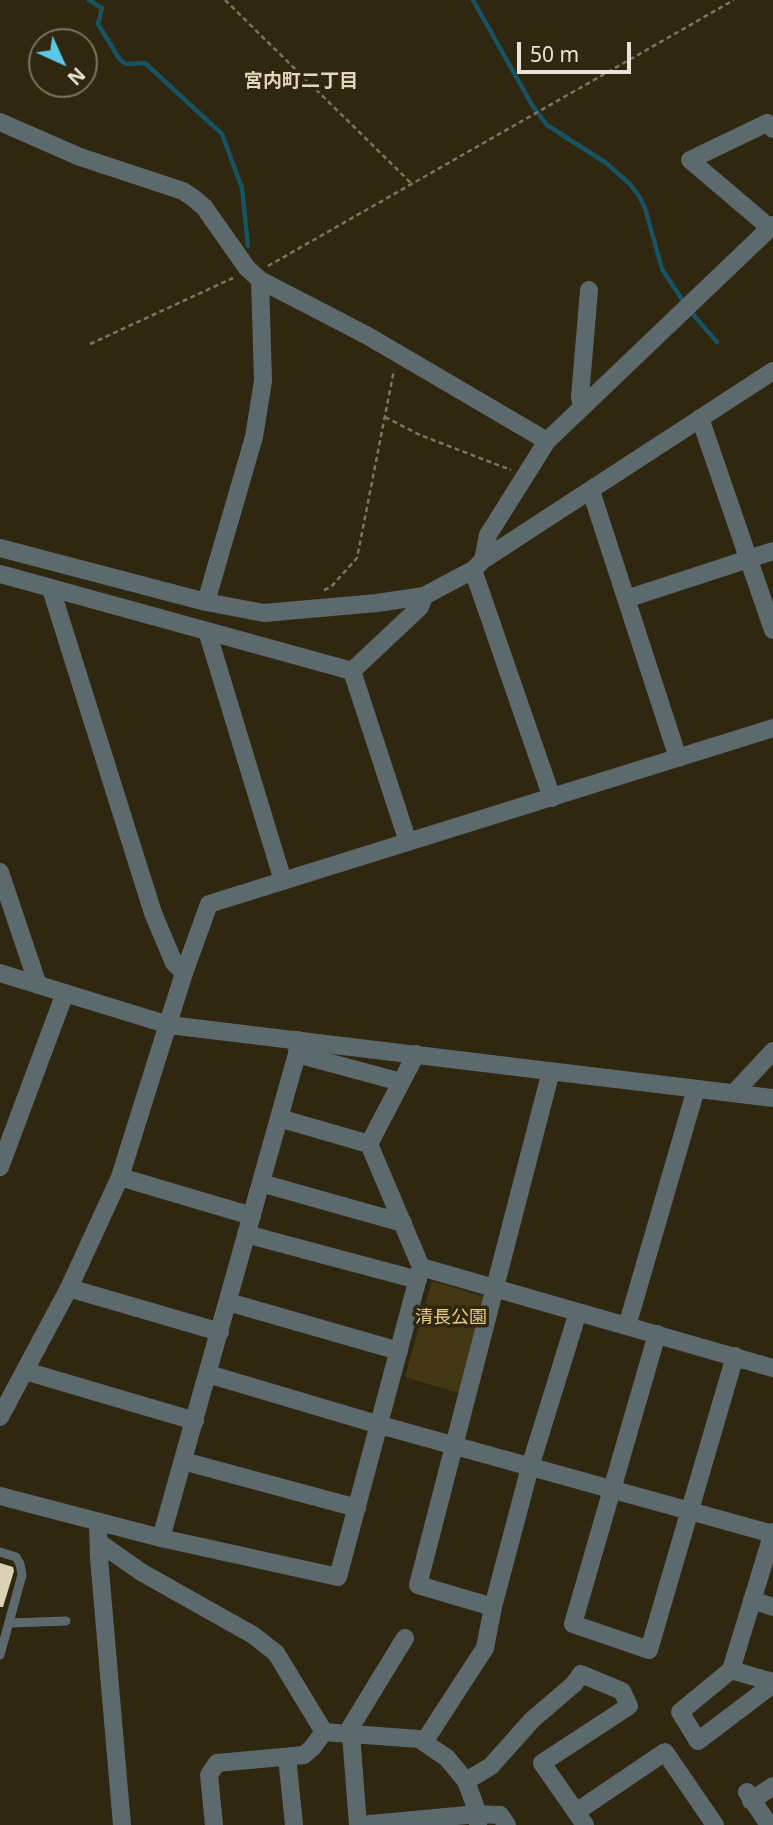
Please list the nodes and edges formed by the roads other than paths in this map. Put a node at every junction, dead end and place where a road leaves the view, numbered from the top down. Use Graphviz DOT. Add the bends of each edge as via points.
graph roads {
  1 [pos="0,122"];
  2 [pos="773,129"];
  3 [pos="771,226"];
  4 [pos="255,275"];
  5 [pos="589,290"];
  6 [pos="773,371"];
  7 [pos="582,408"];
  8 [pos="700,418"];
  9 [pos="547,441"];
  10 [pos="591,491"];
  11 [pos="0,548"];
  12 [pos="773,551"];
  13 [pos="749,559"];
  14 [pos="478,565"];
  15 [pos="0,575"];
  16 [pos="51,589"];
  17 [pos="424,596"];
  18 [pos="626,598"];
  19 [pos="206,602"];
  20 [pos="773,630"];
  21 [pos="207,631"];
  22 [pos="352,671"];
  23 [pos="773,728"];
  24 [pos="678,758"];
  25 [pos="552,798"];
  26 [pos="408,842"];
  27 [pos="0,872"];
  28 [pos="283,881"];
  29 [pos="184,972"];
  30 [pos="0,973"];
  31 [pos="38,985"];
  32 [pos="65,993"];
  33 [pos="169,1025"];
  34 [pos="298,1047"];
  35 [pos="773,1051"];
  36 [pos="415,1055"];
  37 [pos="551,1071"];
  38 [pos="401,1082"];
  39 [pos="696,1089"];
  40 [pos="734,1093"];
  41 [pos="773,1098"];
  42 [pos="279,1118"];
  43 [pos="369,1143"];
  44 [pos="0,1167"];
  45 [pos="120,1177"];
  46 [pos="261,1183"];
  47 [pos="252,1216"];
  48 [pos="403,1223"];
  49 [pos="246,1234"];
  50 [pos="420,1273"];
  51 [pos="69,1288"];
  52 [pos="495,1288"];
  53 [pos="228,1302"];
  54 [pos="578,1312"];
  55 [pos="627,1326"];
  56 [pos="220,1332"];
  57 [pos="657,1334"];
  58 [pos="399,1351"];
  59 [pos="735,1356"];
  60 [pos="772,1364"];
  61 [pos="25,1371"];
  62 [pos="208,1374"];
  63 [pos="0,1417"];
  64 [pos="195,1421"];
  65 [pos="380,1425"];
  66 [pos="454,1446"];
  67 [pos="183,1461"];
  68 [pos="530,1467"];
  69 [pos="612,1490"];
  70 [pos="0,1496"];
  71 [pos="357,1508"];
  72 [pos="690,1511"];
  73 [pos="98,1523"];
  74 [pos="773,1533"];
  75 [pos="161,1538"];
  76 [pos="100,1543"];
  77 [pos="0,1552"];
  78 [pos="752,1600"];
  79 [pos="493,1607"];
  80 [pos="773,1607"];
  81 [pos="66,1621"];
  82 [pos="10,1623"];
  83 [pos="405,1638"];
  84 [pos="0,1655"];
  85 [pos="731,1670"];
  86 [pos="771,1682"];
  87 [pos="324,1732"];
  88 [pos="349,1734"];
  89 [pos="424,1742"];
  90 [pos="287,1757"];
  91 [pos="466,1781"];
  92 [pos="773,1786"];
  93 [pos="478,1819"];
  94 [pos="580,1819"];
  95 [pos="707,1822"];
  96 [pos="122,1825"];
  97 [pos="214,1825"];
  98 [pos="294,1825"];
  99 [pos="359,1825"];
  100 [pos="507,1825"];
  101 [pos="769,1825"];
  1 -- 4 [label="street" via="80,157 183,191 204,207"];
  2 -- 3 [label="street" via="767,123 690,160"];
  3 -- 7 [label="street"];
  4 -- 9 [label="street"];
  4 -- 19 [label="street" via="262,381 254,437"];
  5 -- 7 [label="street"];
  6 -- 8 [label="street"];
  7 -- 9 [label="street"];
  8 -- 10 [label="street"];
  8 -- 13 [label="street"];
  9 -- 14 [label="street" via="488,536"];
  10 -- 14 [label="street"];
  10 -- 18 [label="street"];
  11 -- 19 [label="street"];
  12 -- 13 [label="street"];
  13 -- 18 [label="street"];
  13 -- 20 [label="street"];
  14 -- 17 [label="street"];
  14 -- 25 [label="street"];
  15 -- 16 [label="street"];
  16 -- 21 [label="street"];
  16 -- 29 [label="street" via="153,914 174,963"];
  17 -- 19 [label="street" via="264,613"];
  17 -- 22 [label="street" via="420,607"];
  18 -- 24 [label="street"];
  21 -- 22 [label="street"];
  21 -- 28 [label="street"];
  22 -- 26 [label="street"];
  23 -- 24 [label="street"];
  24 -- 25 [label="street"];
  25 -- 26 [label="street"];
  26 -- 28 [label="street"];
  27 -- 31 [label="street"];
  28 -- 29 [label="street" via="209,904"];
  29 -- 33 [label="street"];
  30 -- 31 [label="street"];
  31 -- 32 [label="street"];
  32 -- 33 [label="street"];
  32 -- 44 [label="street"];
  33 -- 34 [label="street"];
  33 -- 45 [label="street"];
  34 -- 36 [label="street"];
  34 -- 38 [label="street"];
  34 -- 42 [label="street"];
  35 -- 40 [label="street"];
  36 -- 37 [label="street"];
  36 -- 38 [label="street"];
  37 -- 39 [label="street"];
  37 -- 52 [label="street"];
  38 -- 43 [label="street"];
  39 -- 40 [label="street"];
  39 -- 55 [label="street"];
  40 -- 41 [label="street"];
  42 -- 43 [label="street"];
  42 -- 46 [label="street"];
  43 -- 48 [label="street"];
  45 -- 47 [label="street"];
  45 -- 51 [label="street"];
  46 -- 47 [label="street"];
  46 -- 48 [label="street"];
  47 -- 49 [label="street"];
  48 -- 50 [label="street"];
  49 -- 50 [label="street"];
  49 -- 53 [label="street"];
  50 -- 52 [label="street"];
  50 -- 58 [label="street"];
  51 -- 56 [label="street"];
  51 -- 61 [label="street"];
  52 -- 54 [label="street"];
  52 -- 66 [label="street"];
  53 -- 56 [label="street"];
  53 -- 58 [label="street"];
  54 -- 55 [label="street"];
  54 -- 68 [label="street"];
  55 -- 57 [label="street"];
  56 -- 62 [label="street"];
  57 -- 59 [label="street"];
  57 -- 69 [label="street"];
  58 -- 65 [label="street"];
  59 -- 60 [label="street"];
  59 -- 72 [label="street"];
  61 -- 63 [label="street"];
  61 -- 64 [label="street"];
  62 -- 64 [label="street"];
  62 -- 65 [label="street"];
  64 -- 67 [label="street"];
  65 -- 66 [label="street"];
  65 -- 71 [label="street"];
  66 -- 68 [label="street"];
  66 -- 79 [label="street" via="418,1585"];
  67 -- 71 [label="street"];
  67 -- 75 [label="street"];
  68 -- 69 [label="street"];
  68 -- 79 [label="street"];
  69 -- 72 [label="street"];
  69 -- 72 [label="street" via="573,1624 649,1650"];
  70 -- 73 [label="street"];
  71 -- 75 [label="street" via="338,1577"];
  72 -- 74 [label="street"];
  73 -- 75 [label="street"];
  73 -- 76 [label="street"];
  74 -- 78 [label="street"];
  76 -- 87 [label="street" via="276,1653"];
  76 -- 96 [label="street"];
  77 -- 82 [label="lane" via="16,1557 22,1575"];
  78 -- 80 [label="street"];
  78 -- 85 [label="street"];
  79 -- 89 [label="street" via="485,1648"];
  81 -- 82 [label="lane"];
  82 -- 84 [label="lane"];
  83 -- 88 [label="street"];
  85 -- 86 [label="street"];
  85 -- 86 [label="street" via="680,1712 698,1741"];
  87 -- 88 [label="street"];
  87 -- 90 [label="street" via="304,1755"];
  88 -- 89 [label="street"];
  88 -- 99 [label="street"];
  89 -- 91 [label="street" via="447,1758"];
  90 -- 97 [label="street" via="217,1763 209,1775"];
  90 -- 98 [label="street"];
  91 -- 93 [label="street"];
  91 -- 94 [label="street" via="491,1766 581,1674 622,1691 629,1706 542,1763"];
  92 -- 101 [label="street" via="749,1796"];
  93 -- 99 [label="street"];
  93 -- 100 [label="street" via="500,1815"];
  94 -- 95 [label="street" via="665,1752"];
}
